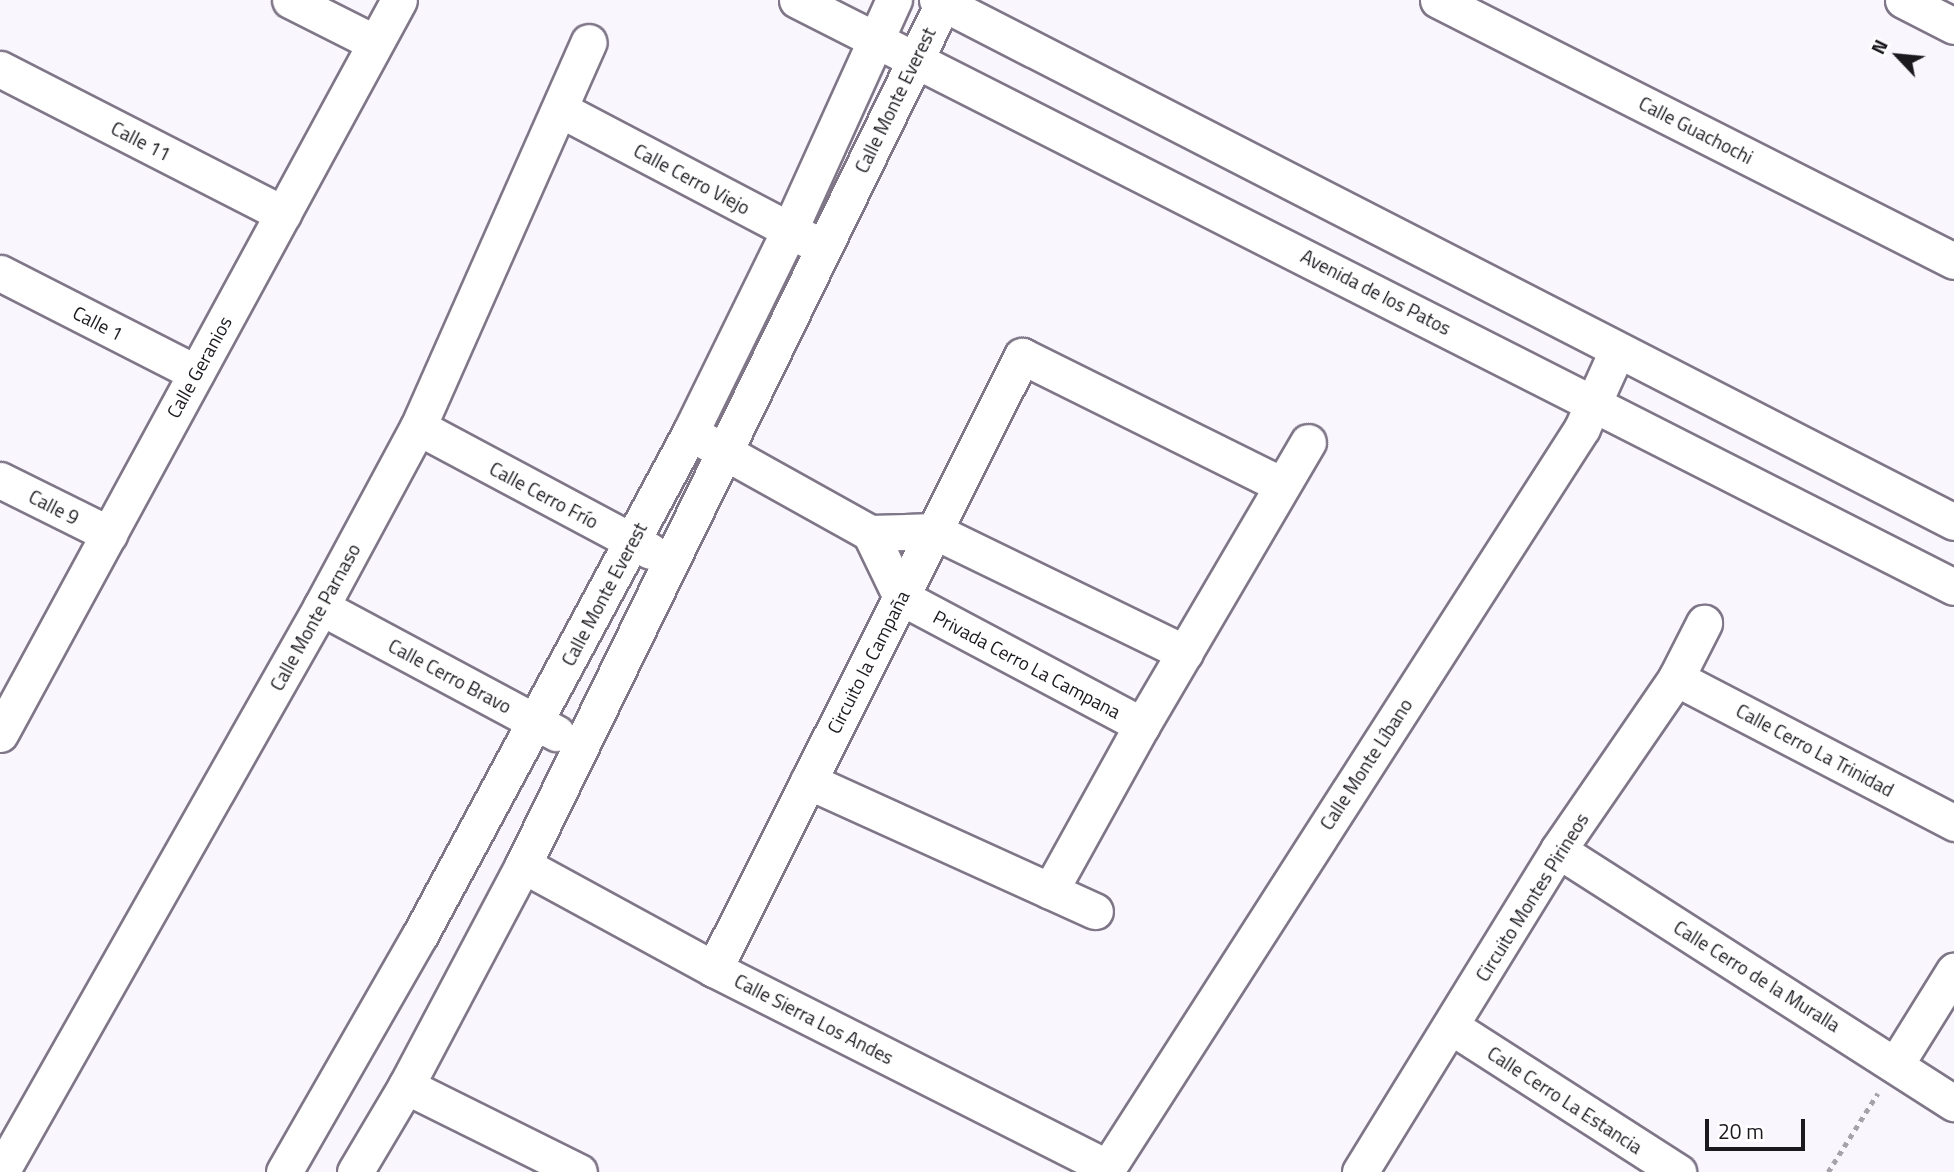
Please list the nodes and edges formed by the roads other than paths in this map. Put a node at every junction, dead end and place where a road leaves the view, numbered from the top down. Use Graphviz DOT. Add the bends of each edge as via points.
graph roads {
  1 [pos="290,0"];
  2 [pos="399,0"];
  3 [pos="797,0"];
  4 [pos="894,0"];
  5 [pos="1438,0"];
  6 [pos="1903,0"];
  7 [pos="940,1"];
  8 [pos="1954,26"];
  9 [pos="875,40"];
  10 [pos="589,42"];
  11 [pos="375,43"];
  12 [pos="915,57"];
  13 [pos="0,69"];
  14 [pos="561,110"];
  15 [pos="283,214"];
  16 [pos="789,231"];
  17 [pos="824,246"];
  18 [pos="1954,261"];
  19 [pos="0,273"];
  20 [pos="1617,351"];
  21 [pos="196,373"];
  22 [pos="1594,402"];
  23 [pos="418,428"];
  24 [pos="690,432"];
  25 [pos="1308,442"];
  26 [pos="724,453"];
  27 [pos="0,480"];
  28 [pos="1282,485"];
  29 [pos="1954,522"];
  30 [pos="934,531"];
  31 [pos="870,533"];
  32 [pos="109,534"];
  33 [pos="632,542"];
  34 [pos="669,560"];
  35 [pos="1954,587"];
  36 [pos="901,597"];
  37 [pos="321,607"];
  38 [pos="1703,623"];
  39 [pos="1185,653"];
  40 [pos="1676,678"];
  41 [pos="9,695"];
  42 [pos="535,722"];
  43 [pos="1142,726"];
  44 [pos="0,734"];
  45 [pos="579,745"];
  46 [pos="808,781"];
  47 [pos="1954,823"];
  48 [pos="1558,850"];
  49 [pos="523,865"];
  50 [pos="1050,891"];
  51 [pos="1095,911"];
  52 [pos="420,934"];
  53 [pos="472,961"];
  54 [pos="714,969"];
  55 [pos="1954,971"];
  56 [pos="1452,1027"];
  57 [pos="1896,1064"];
  58 [pos="406,1086"];
  59 [pos="1954,1103"];
  60 [pos="1106,1170"];
  61 [pos="1,1172"];
  62 [pos="284,1172"];
  63 [pos="355,1172"];
  64 [pos="579,1172"];
  65 [pos="1360,1172"];
  66 [pos="1678,1172"];
  1 -- 11 [label="street"];
  2 -- 11 [label="street, Calle Geranios"];
  3 -- 9 [label="street, Avenida de los Patos"];
  4 -- 9 [label="street, Calle Monte Everest"];
  5 -- 18 [label="street, Calle Guachochi"];
  6 -- 8 [label="street"];
  7 -- 12 [label="street, Calle Monte Everest"];
  7 -- 20 [label="street"];
  9 -- 12 [label="street, Avenida de los Patos"];
  9 -- 16 [label="street, Calle Monte Everest"];
  10 -- 14 [label="street, Calle Monte Parnaso"];
  11 -- 15 [label="street, Calle Geranios"];
  12 -- 17 [label="street, Calle Monte Everest"];
  12 -- 22 [label="street, Avenida de los Patos"];
  13 -- 15 [label="street, Calle 11"];
  14 -- 16 [label="street, Calle Cerro Viejo"];
  14 -- 23 [label="street, Calle Monte Parnaso"];
  15 -- 21 [label="street, Calle Geranios"];
  16 -- 17 [label="street, Calle Cerro Viejo"];
  16 -- 24 [label="street, Calle Monte Everest"];
  17 -- 26 [label="street, Calle Monte Everest"];
  19 -- 21 [label="street, Calle 1"];
  20 -- 22 [label="street, Calle Monte Líbano"];
  20 -- 29 [label="street"];
  21 -- 32 [label="street, Calle Geranios"];
  22 -- 35 [label="street, Avenida de los Patos"];
  22 -- 60 [label="street, Calle Monte Líbano" via="1582,428"];
  23 -- 33 [label="street, Calle Cerro Frío"];
  23 -- 37 [label="street, Calle Monte Parnaso"];
  24 -- 26 [label="street"];
  24 -- 33 [label="street, Calle Monte Everest"];
  25 -- 28 [label="street, Privada Cerro La Campana"];
  26 -- 31 [label="street"];
  26 -- 34 [label="street, Calle Monte Everest"];
  27 -- 32 [label="street, Calle 9"];
  28 -- 30 [label="street, Circuito la Campaña" via="1022,356"];
  28 -- 39 [label="street, Privada Cerro La Campana"];
  30 -- 31 [label="street"];
  30 -- 36 [label="street, Circuito la Campaña"];
  30 -- 39 [label="street"];
  31 -- 36 [label="street"];
  32 -- 41 [label="street, Calle Geranios"];
  33 -- 34 [label="street, Calle Cerro Frío"];
  33 -- 42 [label="street, Calle Monte Everest"];
  34 -- 45 [label="street, Calle Monte Everest"];
  36 -- 43 [label="street, Privada Cerro La Campana"];
  36 -- 46 [label="street, Circuito la Campaña"];
  37 -- 42 [label="street, Calle Cerro Bravo"];
  37 -- 61 [label="street, Calle Monte Parnaso"];
  38 -- 40 [label="street, Circuito Montes Pirineos"];
  39 -- 43 [label="street, Privada Cerro La Campana"];
  40 -- 47 [label="street, Calle Cerro La Trinidad"];
  40 -- 48 [label="street, Circuito Montes Pirineos"];
  41 -- 44 [label="street, Calle Geranios"];
  42 -- 45 [label="street, Calle Cerro Bravo"];
  42 -- 52 [label="street, Calle Monte Everest"];
  43 -- 50 [label="street, Privada Cerro La Campana"];
  45 -- 49 [label="street, Calle Monte Everest"];
  46 -- 50 [label="street"];
  46 -- 54 [label="street, Circuito la Campaña"];
  48 -- 56 [label="street, Circuito Montes Pirineos"];
  48 -- 57 [label="street, Calle Cerro de la Muralla"];
  49 -- 53 [label="street, Calle Monte Everest"];
  49 -- 54 [label="street, Calle Sierra Los Andes"];
  50 -- 51 [label="street"];
  52 -- 53 [label="street"];
  52 -- 62 [label="street, Calle Monte Everest"];
  53 -- 58 [label="street, Calle Monte Everest"];
  54 -- 60 [label="street, Calle Sierra Los Andes"];
  55 -- 57 [label="street"];
  56 -- 65 [label="street, Circuito Montes Pirineos"];
  56 -- 66 [label="street, Calle Cerro La Estancia"];
  57 -- 59 [label="street, Calle Cerro de la Muralla"];
  58 -- 63 [label="street, Calle Monte Everest"];
  58 -- 64 [label="street"];
}
